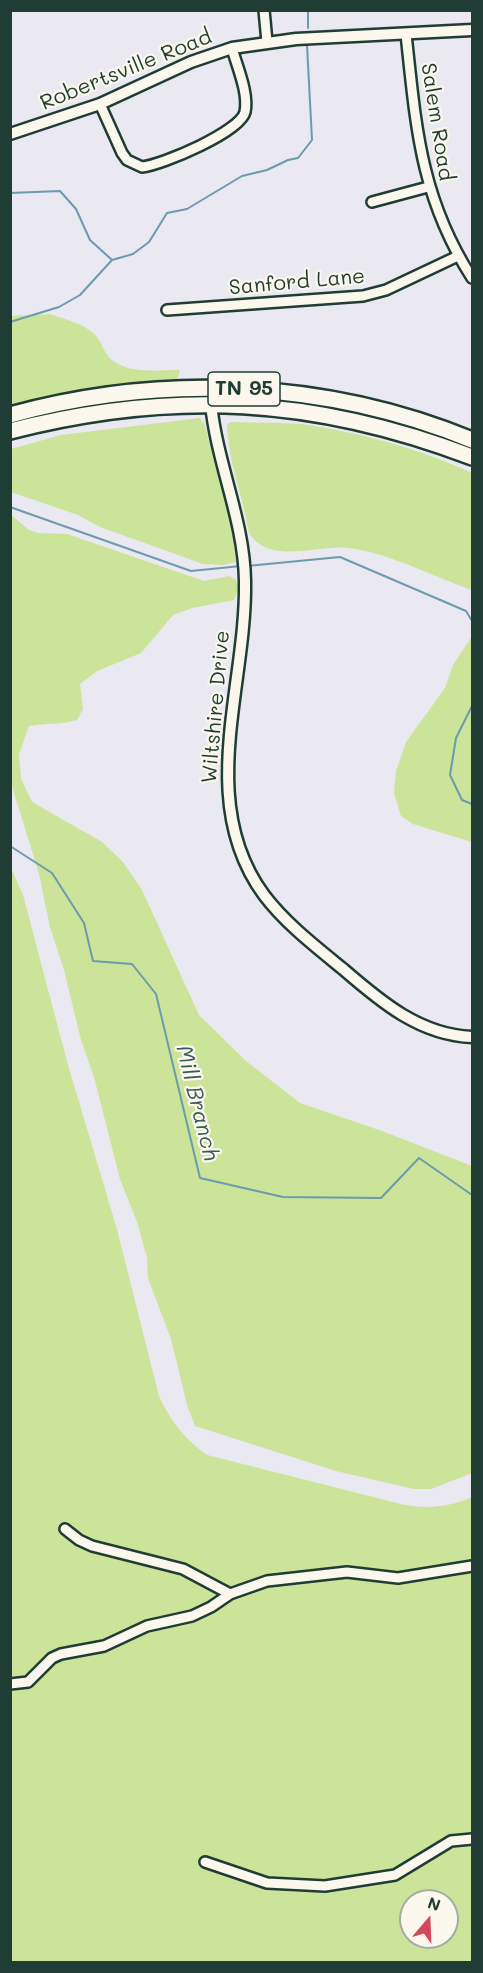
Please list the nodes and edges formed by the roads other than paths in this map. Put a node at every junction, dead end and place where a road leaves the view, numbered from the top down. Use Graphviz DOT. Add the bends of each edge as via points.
graph roads {
  1 [pos="264,10"];
  2 [pos="472,30"];
  3 [pos="406,34"];
  4 [pos="267,42"];
  5 [pos="232,48"];
  6 [pos="100,104"];
  7 [pos="10,134"];
  8 [pos="428,187"];
  9 [pos="372,202"];
  10 [pos="458,256"];
  11 [pos="472,278"];
  12 [pos="166,310"];
  13 [pos="211,396"];
  14 [pos="54,412"];
  15 [pos="10,415"];
  16 [pos="10,430"];
  17 [pos="472,440"];
  18 [pos="472,457"];
  19 [pos="472,1037"];
  20 [pos="65,1529"];
  21 [pos="472,1566"];
  22 [pos="230,1594"];
  23 [pos="10,1684"];
  24 [pos="472,1839"];
  25 [pos="205,1862"];
  1 -- 4 [label="street"];
  2 -- 3 [label="street, Robertsville Road"];
  3 -- 4 [label="street, Robertsville Road"];
  3 -- 8 [label="street, Salem Road"];
  4 -- 5 [label="street, Robertsville Road"];
  5 -- 6 [label="street, Robertsville Road" via="191,62"];
  5 -- 6 [label="street" via="244,94 242,118 222,133 170,158 142,166 127,160"];
  6 -- 7 [label="street, Robertsville Road"];
  8 -- 9 [label="street"];
  8 -- 10 [label="street, Salem Road"];
  10 -- 11 [label="street, Salem Road"];
  10 -- 12 [label="street, Sanford Lane" via="386,290 359,297"];
  13 -- 14 [label="highway, TN 95" via="153,405"];
  13 -- 17 [label="highway, TN 95" via="287,393 355,404 428,423"];
  13 -- 18 [label="highway, TN 95" via="326,414 411,434"];
  13 -- 19 [label="street, Wiltshire Drive" via="244,559 227,780 231,821 249,869 274,907 366,989 417,1023 440,1032"];
  14 -- 15 [label="highway, TN 95"];
  14 -- 16 [label="highway, TN 95"];
  20 -- 22 [label="street" via="92,1546 196,1574"];
  21 -- 22 [label="street" via="398,1578 347,1572 288,1578"];
  22 -- 23 [label="street" via="192,1616 147,1626 104,1646 51,1658 28,1682"];
  24 -- 25 [label="street" via="451,1841 395,1875 325,1886 267,1883"];
}
